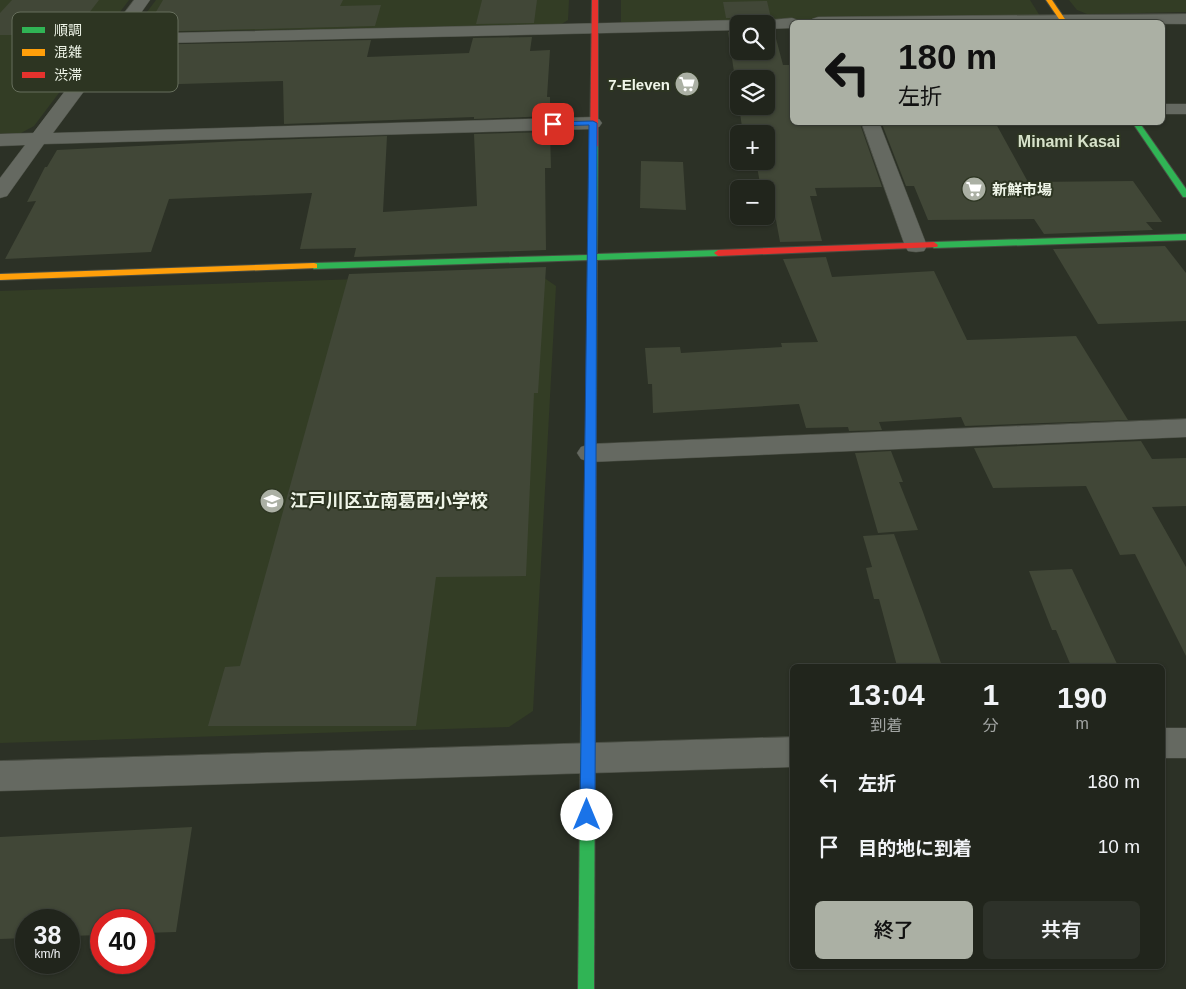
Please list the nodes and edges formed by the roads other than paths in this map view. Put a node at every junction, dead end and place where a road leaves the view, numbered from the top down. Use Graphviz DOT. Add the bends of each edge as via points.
graph roads {
  1 [pos="142,0"];
  2 [pos="595,0"];
  3 [pos="1049,0"];
  4 [pos="134,12"];
  5 [pos="1186,19"];
  6 [pos="1062,20"];
  7 [pos="1145,20"];
  8 [pos="790,23"];
  9 [pos="775,24"];
  10 [pos="730,25"];
  11 [pos="594,30"];
  12 [pos="178,38"];
  13 [pos="74,92"];
  14 [pos="1165,109"];
  15 [pos="1186,109"];
  16 [pos="593,123"];
  17 [pos="871,125"];
  18 [pos="1137,125"];
  19 [pos="37,139"];
  20 [pos="0,140"];
  21 [pos="0,192"];
  22 [pos="1186,195"];
  23 [pos="1186,237"];
  24 [pos="916,246"];
  25 [pos="593,256"];
  26 [pos="0,277"];
  27 [pos="1186,428"];
  28 [pos="590,453"];
  29 [pos="1165,743"];
  30 [pos="1186,743"];
  31 [pos="790,752"];
  32 [pos="588,757"];
  33 [pos="0,776"];
  34 [pos="586,989"];
  1 -- 4 [label="street"];
  2 -- 11 [label="street"];
  3 -- 6 [label="street"];
  5 -- 7 [label="street"];
  8 -- 9 [label="street"];
  10 -- 11 [label="street"];
  11 -- 12 [label="street"];
  11 -- 16 [label="street"];
  13 -- 19 [label="street"];
  14 -- 15 [label="street"];
  16 -- 19 [label="street"];
  16 -- 25 [label="street"];
  17 -- 24 [label="street"];
  18 -- 22 [label="street"];
  19 -- 20 [label="street"];
  19 -- 21 [label="street"];
  23 -- 24 [label="street"];
  24 -- 25 [label="street"];
  25 -- 26 [label="street"];
  25 -- 28 [label="street"];
  27 -- 28 [label="street"];
  28 -- 32 [label="street"];
  29 -- 30 [label="street"];
  31 -- 32 [label="street"];
  32 -- 33 [label="street"];
  32 -- 34 [label="street"];
}
